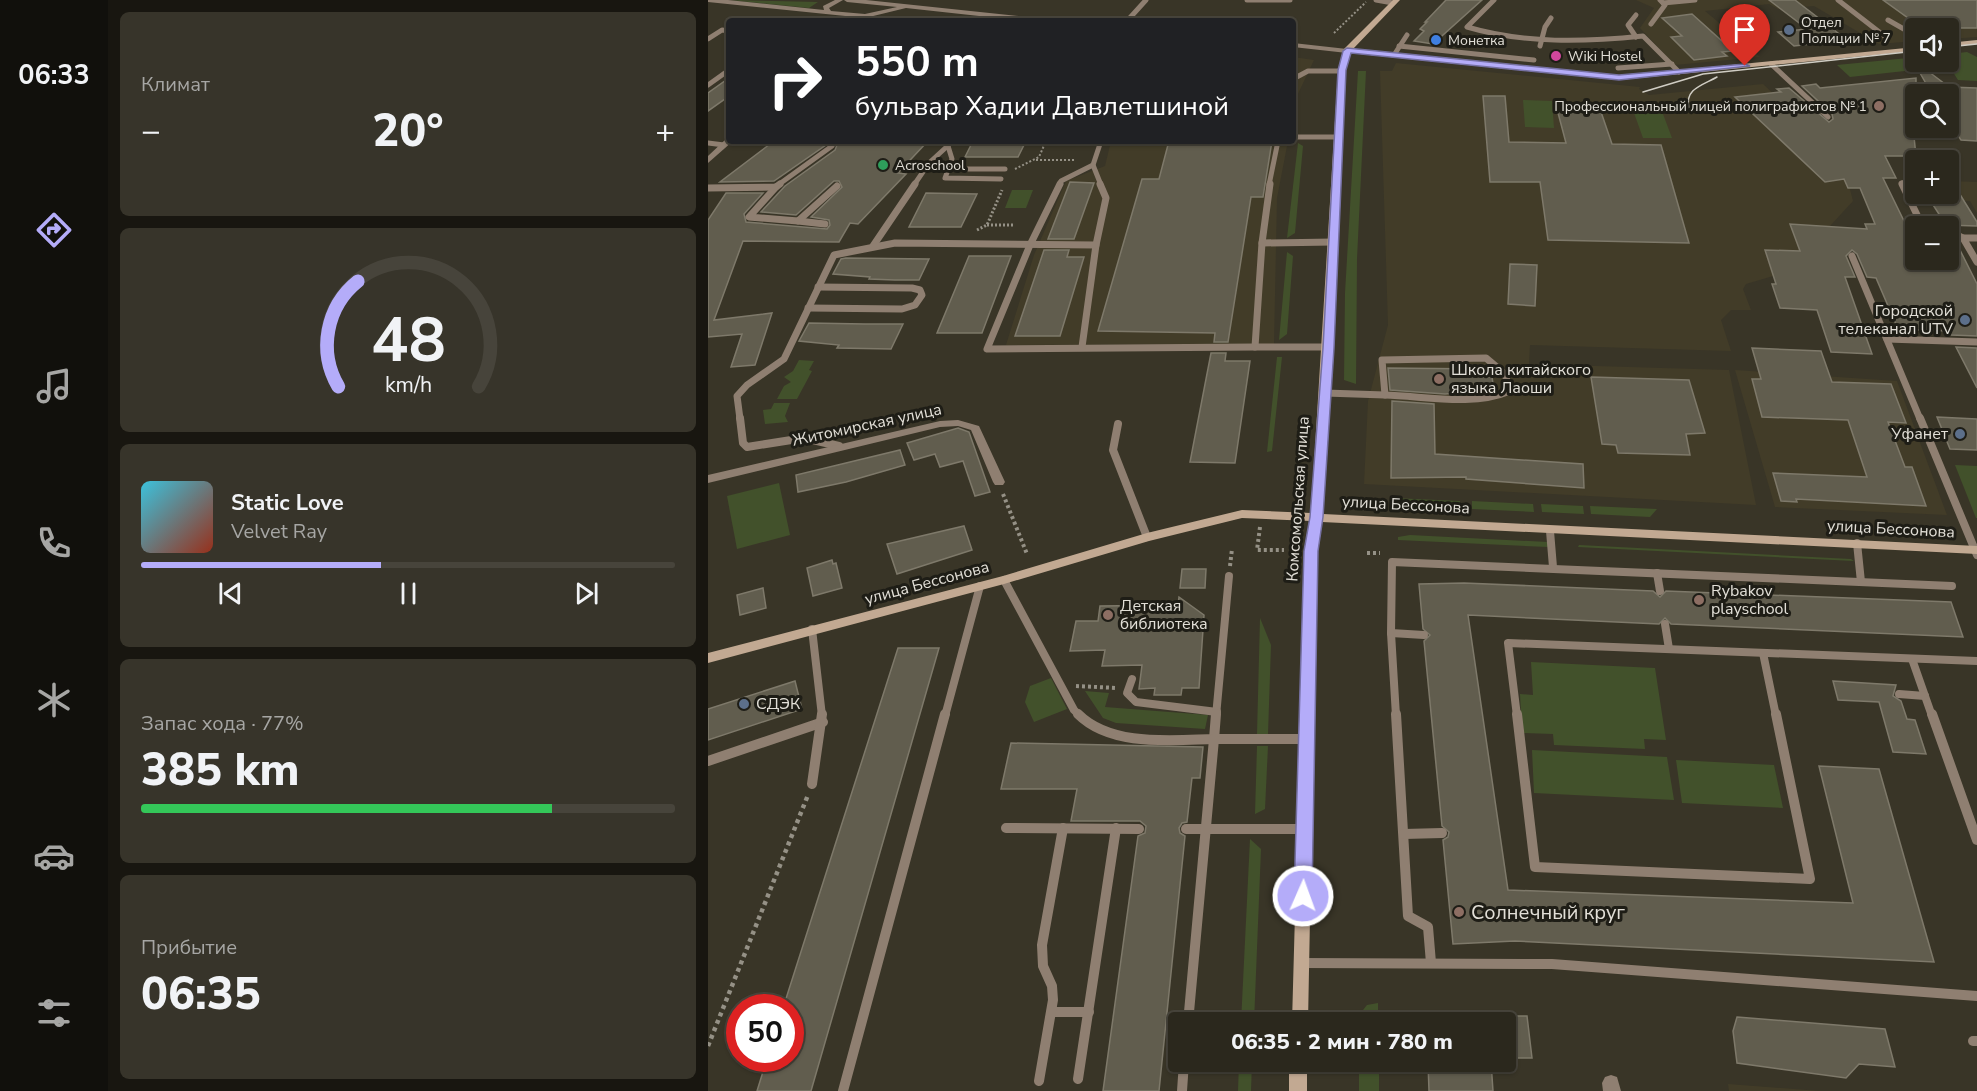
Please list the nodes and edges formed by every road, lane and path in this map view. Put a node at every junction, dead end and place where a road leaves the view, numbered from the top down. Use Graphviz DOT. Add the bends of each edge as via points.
graph roads {
  1 [pos="708,0"];
  2 [pos="840,0"];
  3 [pos="847,0"];
  4 [pos="913,0"];
  5 [pos="1146,0"];
  6 [pos="1247,0"];
  7 [pos="1290,0"];
  8 [pos="1368,0"];
  9 [pos="1376,0"];
  10 [pos="1494,0"];
  11 [pos="1695,0"];
  12 [pos="1838,0"];
  13 [pos="1395,1"];
  14 [pos="1661,1"];
  15 [pos="904,8"];
  16 [pos="829,12"];
  17 [pos="1636,15"];
  18 [pos="865,16"];
  19 [pos="869,18"];
  20 [pos="890,18"];
  21 [pos="1013,18"];
  22 [pos="1130,18"];
  23 [pos="1551,18"];
  24 [pos="1888,20"];
  25 [pos="1652,24"];
  26 [pos="1905,30"];
  27 [pos="726,31"];
  28 [pos="1334,33"];
  29 [pos="1407,36"];
  30 [pos="1636,37"];
  31 [pos="1887,38"];
  32 [pos="708,39"];
  33 [pos="1542,39"];
  34 [pos="1977,43"];
  35 [pos="1959,44"];
  36 [pos="1296,45"];
  37 [pos="1540,45"];
  38 [pos="1400,46"];
  39 [pos="1905,50"];
  40 [pos="1347,51"];
  41 [pos="1459,52"];
  42 [pos="1394,55"];
  43 [pos="1454,61"];
  44 [pos="1672,64"];
  45 [pos="1771,64"];
  46 [pos="1618,68"];
  47 [pos="1531,69"];
  48 [pos="1342,70"];
  49 [pos="726,72"];
  50 [pos="1679,72"];
  51 [pos="708,73"];
  52 [pos="723,75"];
  53 [pos="1296,77"];
  54 [pos="708,85"];
  55 [pos="1828,117"];
  56 [pos="1296,137"];
  57 [pos="1337,137"];
  58 [pos="708,143"];
  59 [pos="726,143"];
  60 [pos="949,144"];
  61 [pos="950,144"];
  62 [pos="1045,144"];
  63 [pos="1100,144"];
  64 [pos="1277,144"];
  65 [pos="832,146"];
  66 [pos="1035,160"];
  67 [pos="1074,160"];
  68 [pos="708,161"];
  69 [pos="1093,165"];
  70 [pos="947,169"];
  71 [pos="1008,171"];
  72 [pos="1001,180"];
  73 [pos="1902,183"];
  74 [pos="837,186"];
  75 [pos="776,187"];
  76 [pos="708,188"];
  77 [pos="1003,189"];
  78 [pos="1918,216"];
  79 [pos="798,221"];
  80 [pos="825,224"];
  81 [pos="987,225"];
  82 [pos="1015,225"];
  83 [pos="970,231"];
  84 [pos="1959,236"];
  85 [pos="1963,238"];
  86 [pos="1977,238"];
  87 [pos="1333,242"];
  88 [pos="1262,243"];
  89 [pos="1030,245"];
  90 [pos="1096,245"];
  91 [pos="873,246"];
  92 [pos="1852,256"];
  93 [pos="1977,262"];
  94 [pos="818,287"];
  95 [pos="808,308"];
  96 [pos="1887,339"];
  97 [pos="1977,342"];
  98 [pos="1255,346"];
  99 [pos="1082,347"];
  100 [pos="1328,348"];
  101 [pos="1325,393"];
  102 [pos="1385,395"];
  103 [pos="1118,424"];
  104 [pos="839,446"];
  105 [pos="708,479"];
  106 [pos="999,482"];
  107 [pos="1317,517"];
  108 [pos="1260,527"];
  109 [pos="1550,531"];
  110 [pos="1147,537"];
  111 [pos="1857,543"];
  112 [pos="1284,550"];
  113 [pos="1976,551"];
  114 [pos="1367,553"];
  115 [pos="1380,553"];
  116 [pos="1027,554"];
  117 [pos="1553,567"];
  118 [pos="1657,573"];
  119 [pos="1229,576"];
  120 [pos="1004,580"];
  121 [pos="1861,582"];
  122 [pos="980,586"];
  123 [pos="1952,586"];
  124 [pos="1660,591"];
  125 [pos="1665,624"];
  126 [pos="812,629"];
  127 [pos="1391,633"];
  128 [pos="1424,635"];
  129 [pos="1669,649"];
  130 [pos="1763,653"];
  131 [pos="708,658"];
  132 [pos="1912,658"];
  133 [pos="1977,661"];
  134 [pos="1132,678"];
  135 [pos="1083,686"];
  136 [pos="1105,687"];
  137 [pos="1899,694"];
  138 [pos="1925,696"];
  139 [pos="1217,712"];
  140 [pos="823,722"];
  141 [pos="1214,739"];
  142 [pos="1307,739"];
  143 [pos="708,761"];
  144 [pos="812,784"];
  145 [pos="1006,828"];
  146 [pos="1064,828"];
  147 [pos="1116,828"];
  148 [pos="1139,829"];
  149 [pos="1186,829"];
  150 [pos="1206,829"];
  151 [pos="1305,829"];
  152 [pos="1442,833"];
  153 [pos="1404,834"];
  154 [pos="1977,840"];
  155 [pos="1301,963"];
  156 [pos="1431,963"];
  157 [pos="1977,996"];
  158 [pos="1052,1012"];
  159 [pos="1089,1012"];
  160 [pos="1189,1012"];
  161 [pos="1299,1012"];
  162 [pos="708,1046"];
  163 [pos="1183,1072"];
  164 [pos="1298,1072"];
  165 [pos="1078,1079"];
  166 [pos="1039,1081"];
  167 [pos="843,1091"];
  168 [pos="1182,1091"];
  169 [pos="1298,1091"];
  1 -- 16 [label="street"];
  2 -- 16 [label="street" via="825,7"];
  3 -- 15 [label="street"];
  4 -- 15 [label="street"];
  5 -- 22 [label="lane"];
  6 -- 7 [label="lane"];
  8 -- 28 [label="path"];
  9 -- 13 [label="lane"];
  10 -- 33 [label="lane" via="1467,27 1484,33"];
  11 -- 14 [label="lane"];
  12 -- 31 [label="lane"];
  13 -- 40 [label="street"];
  14 -- 25 [label="lane" via="1665,5"];
  15 -- 18 [label="street"];
  15 -- 20 [label="street"];
  15 -- 21 [label="street"];
  16 -- 18 [label="street"];
  17 -- 30 [label="lane" via="1628,25"];
  18 -- 19 [label="street"];
  23 -- 33 [label="lane"];
  24 -- 26 [label="lane"];
  27 -- 32 [label="lane"];
  29 -- 38 [label="lane"];
  30 -- 33 [label="lane"];
  30 -- 44 [label="lane" via="1643,36"];
  33 -- 37 [label="lane"];
  34 -- 35 [label="street"];
  36 -- 40 [label="street"];
  38 -- 41 [label="lane"];
  38 -- 42 [label="lane"];
  39 -- 45 [label="street"];
  40 -- 42 [label="street"];
  40 -- 48 [label="street, Комсомольская улица"];
  41 -- 43 [label="lane"];
  41 -- 47 [label="lane" via="1535,59"];
  42 -- 43 [label="street"];
  43 -- 47 [label="street"];
  44 -- 46 [label="lane"];
  44 -- 50 [label="lane"];
  45 -- 50 [label="street"];
  45 -- 55 [label="lane"];
  47 -- 50 [label="street" via="1619,78"];
  48 -- 53 [label="lane" via="1308,70"];
  48 -- 57 [label="street, Комсомольская улица"];
  49 -- 52 [label="lane"];
  51 -- 52 [label="lane"];
  52 -- 54 [label="lane"];
  56 -- 57 [label="lane"];
  57 -- 87 [label="street, Комсомольская улица"];
  58 -- 59 [label="lane"];
  59 -- 68 [label="street"];
  60 -- 91 [label="lane" via="929,163"];
  61 -- 70 [label="lane" via="952,159"];
  62 -- 66 [label="path"];
  63 -- 69 [label="lane"];
  64 -- 88 [label="lane"];
  65 -- 75 [label="lane"];
  66 -- 67 [label="path"];
  66 -- 71 [label="path"];
  69 -- 89 [label="lane" via="1061,181"];
  69 -- 90 [label="lane" via="1106,198"];
  70 -- 71 [label="lane"];
  70 -- 72 [label="lane" via="944,176 949,179"];
  73 -- 78 [label="lane"];
  74 -- 79 [label="lane"];
  75 -- 76 [label="lane"];
  75 -- 79 [label="lane" via="749,217"];
  77 -- 81 [label="path"];
  79 -- 80 [label="lane"];
  81 -- 82 [label="path"];
  81 -- 83 [label="path"];
  84 -- 85 [label="lane"];
  85 -- 86 [label="lane"];
  85 -- 93 [label="lane"];
  87 -- 88 [label="lane"];
  87 -- 100 [label="street, Комсомольская улица"];
  88 -- 98 [label="lane"];
  89 -- 90 [label="lane"];
  89 -- 91 [label="lane"];
  89 -- 99 [label="lane" via="987,349"];
  90 -- 99 [label="lane"];
  91 -- 94 [label="lane" via="834,255"];
  92 -- 96 [label="lane"];
  94 -- 95 [label="lane"];
  94 -- 95 [label="lane" via="912,288 922,295 915,305 902,309"];
  95 -- 104 [label="lane" via="784,359 742,388 737,396 743,443 755,447 804,438"];
  96 -- 97 [label="lane"];
  96 -- 113 [label="lane"];
  98 -- 99 [label="lane"];
  98 -- 100 [label="lane"];
  100 -- 101 [label="street, Комсомольская улица"];
  101 -- 102 [label="lane"];
  101 -- 107 [label="street, Комсомольская улица"];
  102 -- 102 [label="lane" via="1382,360 1486,358 1505,374 1510,391 1486,399"];
  103 -- 110 [label="lane" via="1113,450"];
  104 -- 105 [label="street, Житомирская улица"];
  104 -- 106 [label="street, Житомирская улица" via="940,424 966,424 975,428"];
  106 -- 116 [label="path"];
  107 -- 109 [label="street, улица Бессонова"];
  107 -- 110 [label="street, улица Бессонова" via="1242,514"];
  107 -- 142 [label="street, Комсомольская улица" via="1311,551"];
  108 -- 112 [label="path" via="1257,550"];
  109 -- 111 [label="street, улица Бессонова"];
  109 -- 117 [label="lane"];
  110 -- 120 [label="street, улица Бессонова"];
  111 -- 113 [label="street, улица Бессонова"];
  111 -- 121 [label="lane"];
  114 -- 115 [label="path"];
  117 -- 118 [label="lane"];
  117 -- 127 [label="lane" via="1392,562"];
  118 -- 121 [label="lane"];
  118 -- 124 [label="lane"];
  119 -- 139 [label="lane"];
  120 -- 122 [label="street, улица Бессонова"];
  120 -- 141 [label="lane" via="1074,710 1086,724 1111,734"];
  121 -- 123 [label="lane"];
  122 -- 126 [label="street, улица Бессонова"];
  122 -- 167 [label="lane"];
  125 -- 129 [label="lane"];
  126 -- 131 [label="street, улица Бессонова"];
  126 -- 140 [label="lane"];
  127 -- 128 [label="lane"];
  127 -- 153 [label="lane"];
  129 -- 130 [label="lane"];
  129 -- 130 [label="lane" via="1508,644 1535,867 1810,879"];
  130 -- 132 [label="lane"];
  132 -- 133 [label="lane"];
  132 -- 138 [label="lane"];
  134 -- 139 [label="lane" via="1127,693 1136,702"];
  135 -- 136 [label="path"];
  137 -- 138 [label="lane"];
  138 -- 154 [label="lane"];
  139 -- 141 [label="lane"];
  140 -- 143 [label="lane"];
  140 -- 144 [label="lane"];
  141 -- 142 [label="lane"];
  141 -- 150 [label="lane"];
  142 -- 151 [label="street, Комсомольская улица"];
  144 -- 162 [label="path"];
  145 -- 146 [label="lane"];
  146 -- 147 [label="lane"];
  146 -- 158 [label="lane" via="1041,954 1053,991"];
  147 -- 148 [label="lane"];
  147 -- 159 [label="lane"];
  149 -- 150 [label="lane"];
  150 -- 151 [label="lane"];
  150 -- 160 [label="lane"];
  151 -- 155 [label="street, Комсомольская улица"];
  152 -- 153 [label="lane"];
  153 -- 156 [label="lane" via="1408,916 1428,927"];
  155 -- 156 [label="lane"];
  155 -- 161 [label="street, Комсомольская улица"];
  156 -- 157 [label="lane" via="1552,964"];
  158 -- 159 [label="lane"];
  158 -- 166 [label="lane"];
  159 -- 165 [label="lane"];
  163 -- 168 [label="lane"];
  164 -- 169 [label="street"];
}
